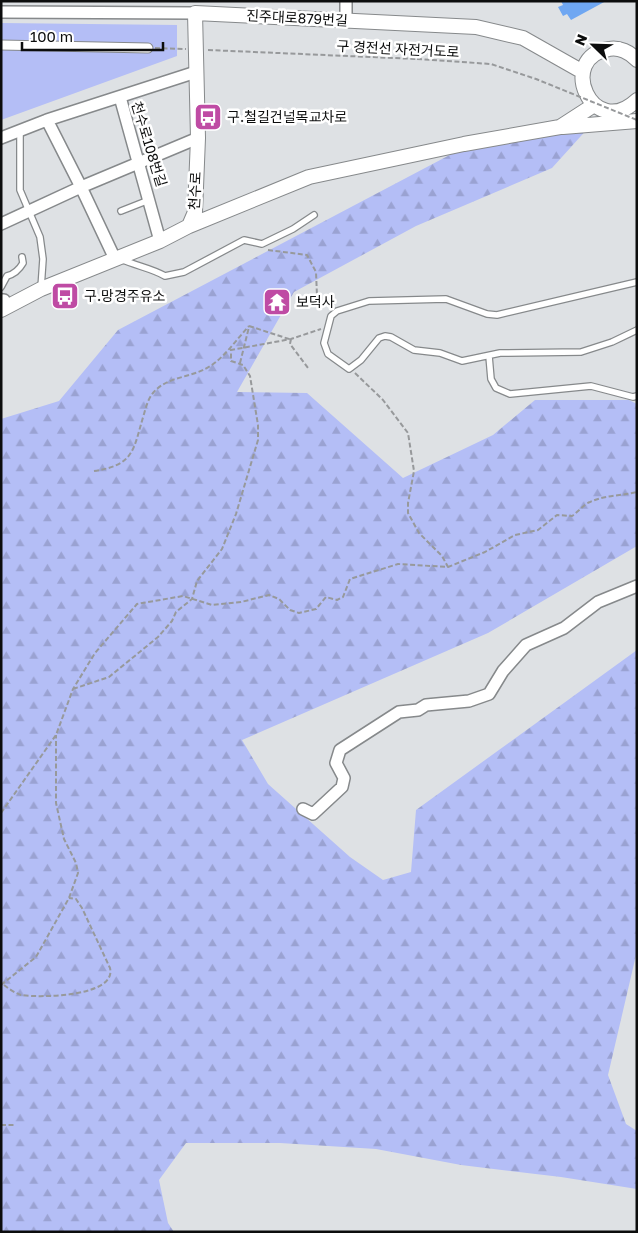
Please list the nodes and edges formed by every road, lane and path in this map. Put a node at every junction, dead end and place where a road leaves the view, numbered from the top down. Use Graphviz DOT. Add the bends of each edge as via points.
graph roads {
  1 [pos="346,1"];
  2 [pos="1,12"];
  3 [pos="195,14"];
  4 [pos="346,20"];
  5 [pos="1,45"];
  6 [pos="148,48"];
  7 [pos="196,50"];
  8 [pos="636,55"];
  9 [pos="196,72"];
  10 [pos="583,72"];
  11 [pos="120,96"];
  12 [pos="637,100"];
  13 [pos="594,105"];
  14 [pos="47,120"];
  15 [pos="637,120"];
  16 [pos="560,127"];
  17 [pos="20,130"];
  18 [pos="1,138"];
  19 [pos="198,138"];
  20 [pos="138,163"];
  21 [pos="81,187"];
  22 [pos="150,200"];
  23 [pos="30,209"];
  24 [pos="121,211"];
  25 [pos="314,215"];
  26 [pos="1,224"];
  27 [pos="189,226"];
  28 [pos="160,241"];
  29 [pos="262,244"];
  30 [pos="22,257"];
  31 [pos="117,259"];
  32 [pos="637,282"];
  33 [pos="1,287"];
  34 [pos="41,290"];
  35 [pos="335,304"];
  36 [pos="3,305"];
  37 [pos="249,326"];
  38 [pos="327,328"];
  39 [pos="637,330"];
  40 [pos="291,339"];
  41 [pos="245,347"];
  42 [pos="489,356"];
  43 [pos="240,363"];
  44 [pos="308,368"];
  45 [pos="349,369"];
  46 [pos="637,396"];
  47 [pos="94,471"];
  48 [pos="637,492"];
  49 [pos="448,567"];
  50 [pos="637,586"];
  51 [pos="192,600"];
  52 [pos="73,689"];
  53 [pos="56,735"];
  54 [pos="303,809"];
  55 [pos="1,813"];
  56 [pos="69,898"];
  57 [pos="2,985"];
  58 [pos="1,1125"];
  59 [pos="15,1125"];
  1 -- 4 [label="street"];
  2 -- 3 [label="street, 진주대로879번길"];
  3 -- 4 [label="street, 진주대로879번길"];
  3 -- 7 [label="street, 천수로"];
  4 -- 10 [label="street, 진주대로879번길" via="452,25 503,32 536,44"];
  5 -- 6 [label="street"];
  6 -- 7 [label="path, 구 경전선 자전거도로"];
  7 -- 9 [label="street, 천수로"];
  7 -- 15 [label="path, 구 경전선 자전거도로, bridge" via="491,64"];
  8 -- 10 [label="street" via="609,49 593,56"];
  9 -- 11 [label="street"];
  9 -- 19 [label="street, 천수로"];
  10 -- 13 [label="street" via="583,89"];
  11 -- 14 [label="street"];
  11 -- 20 [label="street, 천수로108번길"];
  12 -- 13 [label="street" via="613,112"];
  13 -- 16 [label="street"];
  14 -- 17 [label="street"];
  14 -- 21 [label="street"];
  15 -- 16 [label="street"];
  16 -- 27 [label="street" via="309,177"];
  17 -- 18 [label="street"];
  17 -- 23 [label="lane" via="20,190"];
  19 -- 20 [label="street"];
  19 -- 27 [label="street, 천수로" via="196,212"];
  20 -- 21 [label="street"];
  20 -- 22 [label="street, 천수로108번길"];
  21 -- 23 [label="street"];
  21 -- 31 [label="street"];
  22 -- 24 [label="lane, 천수로108번길"];
  22 -- 28 [label="street, 천수로108번길"];
  23 -- 26 [label="street"];
  23 -- 34 [label="lane" via="40,237 43,259"];
  25 -- 29 [label="lane"];
  27 -- 28 [label="street, 천수로"];
  28 -- 31 [label="street, 천수로"];
  29 -- 31 [label="lane" via="244,240 184,272 165,276"];
  29 -- 35 [label="path" via="274,252 307,255 316,272 317,296"];
  30 -- 33 [label="lane, 천수로" via="23,263 7,276"];
  31 -- 34 [label="street, 천수로"];
  32 -- 38 [label="lane" via="497,315 446,299 369,301 337,311 331,316"];
  33 -- 36 [label="lane, 천수로"];
  34 -- 36 [label="street, 천수로"];
  37 -- 40 [label="path"];
  37 -- 41 [label="path"];
  37 -- 47 [label="path" via="206,369 172,380 155,391 148,400 128,458 116,468"];
  38 -- 40 [label="path"];
  38 -- 45 [label="lane" via="324,343 328,354"];
  39 -- 42 [label="lane" via="581,352"];
  40 -- 41 [label="path"];
  40 -- 44 [label="path" via="290,344"];
  41 -- 43 [label="path"];
  41 -- 43 [label="path" via="231,350 230,361"];
  42 -- 45 [label="lane" via="462,361 440,352 414,350 385,336 379,338"];
  42 -- 46 [label="lane" via="491,379 496,388 510,394 591,386"];
  43 -- 51 [label="path" via="250,376 258,440 230,530 217,557 197,581"];
  45 -- 49 [label="path" via="382,400 408,433 414,471 408,513"];
  48 -- 49 [label="path" via="590,502 572,516 557,515 538,530 515,535"];
  49 -- 51 [label="path" via="398,564 370,571 350,579 343,597 337,600 326,597 316,609 299,613 290,610 279,598 269,595 212,605"];
  50 -- 54 [label="street" via="598,602 564,628 526,644 489,694 469,701 426,705 418,710 399,712 340,750 336,763 344,778 342,787 313,814"];
  51 -- 52 [label="path" via="176,612 158,637 109,676"];
  51 -- 52 [label="path" via="183,596 136,604 95,652"];
  52 -- 53 [label="path"];
  53 -- 55 [label="path"];
  53 -- 56 [label="path" via="56,803 64,839 78,869"];
  56 -- 57 [label="path" via="36,957"];
  56 -- 57 [label="path" via="76,899 82,908 110,968 108,979 95,989 70,994 21,995"];
  58 -- 59 [label="path"];
}
